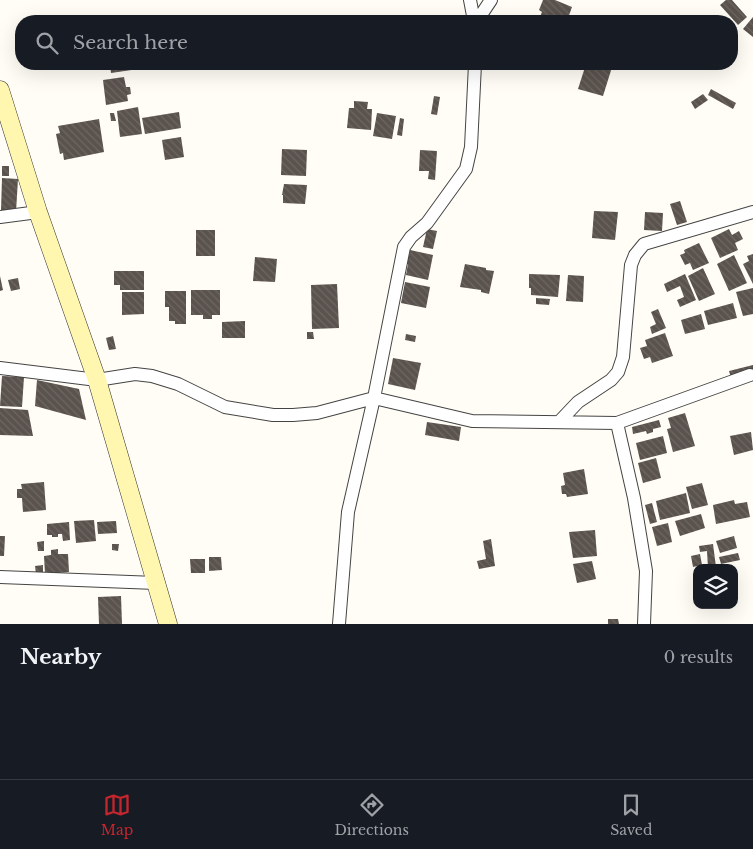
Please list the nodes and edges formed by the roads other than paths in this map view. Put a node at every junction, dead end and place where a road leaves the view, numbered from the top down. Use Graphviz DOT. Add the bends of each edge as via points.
graph roads {
  1 [pos="470,0"];
  2 [pos="491,0"];
  3 [pos="474,15"];
  4 [pos="480,15"];
  5 [pos="475,70"];
  6 [pos="0,90"];
  7 [pos="38,212"];
  8 [pos="753,212"];
  9 [pos="0,217"];
  10 [pos="0,368"];
  11 [pos="750,375"];
  12 [pos="98,380"];
  13 [pos="374,398"];
  14 [pos="560,421"];
  15 [pos="617,423"];
  16 [pos="0,576"];
  17 [pos="156,583"];
  18 [pos="168,624"];
  19 [pos="339,624"];
  20 [pos="644,624"];
  1 -- 3 [label="street"];
  2 -- 4 [label="street"];
  5 -- 13 [label="street" via="471,148 466,170 427,223 404,247"];
  6 -- 7 [label="street"];
  7 -- 9 [label="street"];
  7 -- 12 [label="street"];
  8 -- 14 [label="street" via="644,244 631,265 623,357 618,372 578,402"];
  10 -- 12 [label="street"];
  11 -- 15 [label="street"];
  12 -- 13 [label="street" via="135,374 152,376 178,384 226,407 273,415 317,413"];
  12 -- 17 [label="street"];
  13 -- 14 [label="street" via="472,421"];
  13 -- 19 [label="street" via="348,512"];
  14 -- 15 [label="street"];
  15 -- 20 [label="street" via="646,570"];
  16 -- 17 [label="street"];
  17 -- 18 [label="street"];
}
